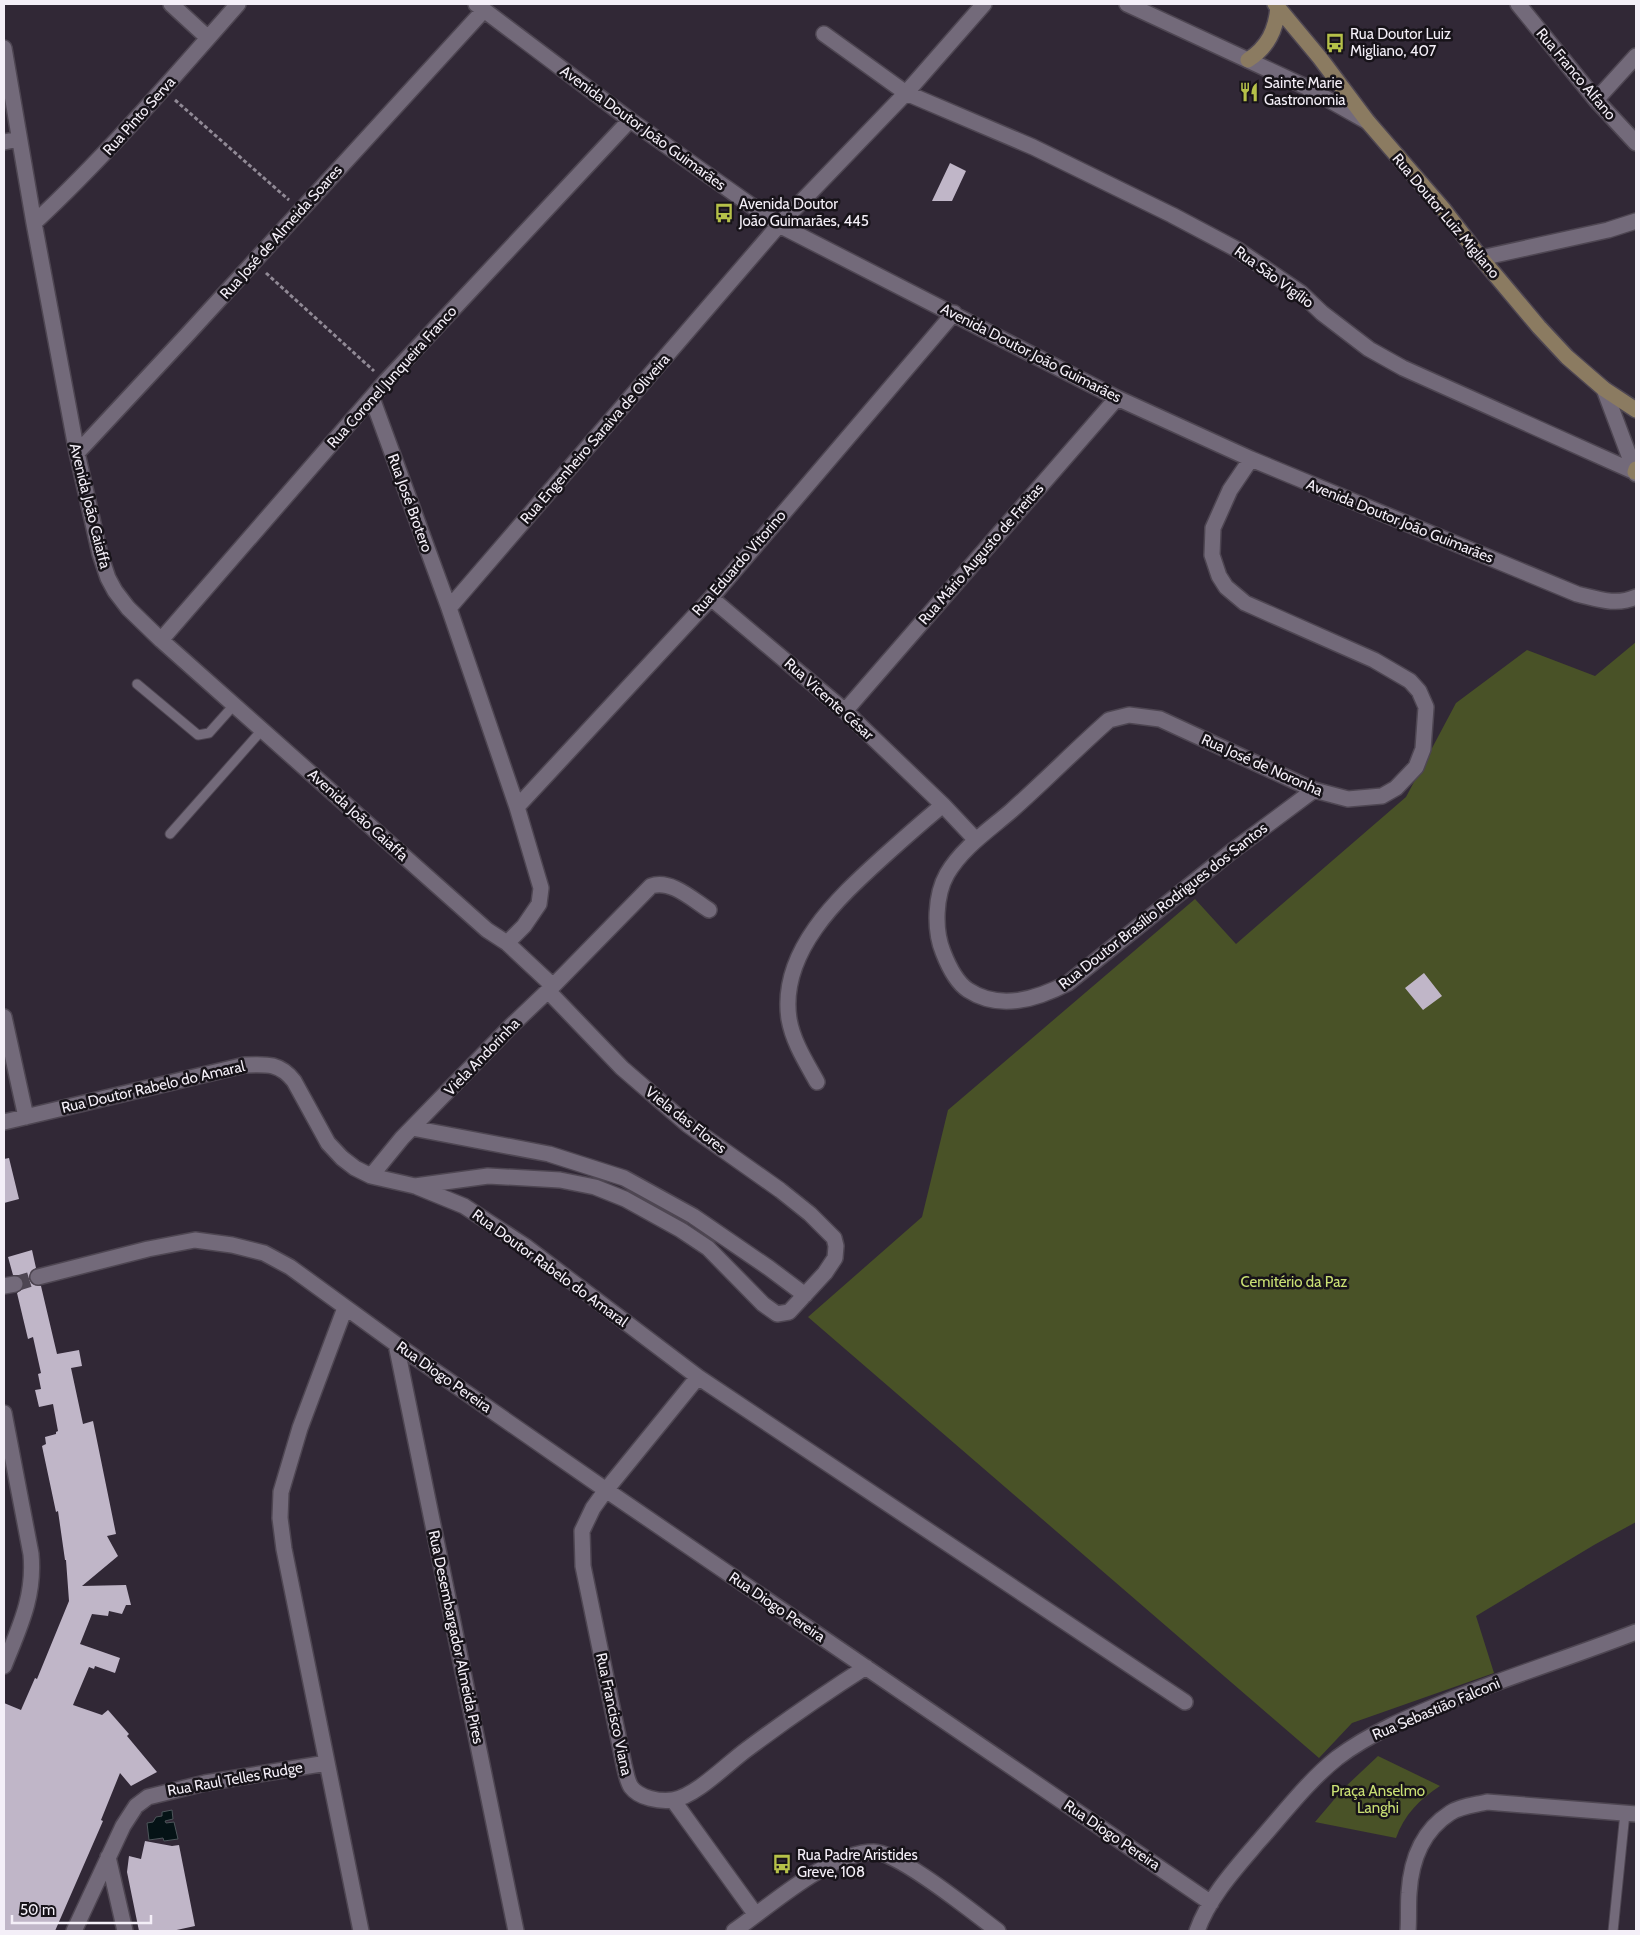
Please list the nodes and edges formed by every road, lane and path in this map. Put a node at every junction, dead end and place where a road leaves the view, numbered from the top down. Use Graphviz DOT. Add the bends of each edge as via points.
graph roads {
  1 [pos="171,4"];
  2 [pos="238,4"];
  3 [pos="984,4"];
  4 [pos="1127,4"];
  5 [pos="1518,4"];
  6 [pos="1276,5"];
  7 [pos="480,7"];
  8 [pos="824,34"];
  9 [pos="208,38"];
  10 [pos="4,48"];
  11 [pos="1636,56"];
  12 [pos="1248,60"];
  13 [pos="164,90"];
  14 [pos="906,93"];
  15 [pos="1596,100"];
  16 [pos="630,120"];
  17 [pos="1368,122"];
  18 [pos="19,139"];
  19 [pos="4,142"];
  20 [pos="1636,143"];
  21 [pos="301,210"];
  22 [pos="1636,221"];
  23 [pos="34,224"];
  24 [pos="779,225"];
  25 [pos="1481,258"];
  26 [pos="252,263"];
  27 [pos="954,313"];
  28 [pos="386,381"];
  29 [pos="1604,389"];
  30 [pos="372,398"];
  31 [pos="1117,398"];
  32 [pos="1636,410"];
  33 [pos="77,454"];
  34 [pos="1251,460"];
  35 [pos="1636,472"];
  36 [pos="1636,596"];
  37 [pos="711,598"];
  38 [pos="449,608"];
  39 [pos="161,640"];
  40 [pos="137,684"];
  41 [pos="234,705"];
  42 [pos="845,711"];
  43 [pos="262,730"];
  44 [pos="1314,790"];
  45 [pos="943,805"];
  46 [pos="517,807"];
  47 [pos="170,834"];
  48 [pos="976,840"];
  49 [pos="709,910"];
  50 [pos="507,943"];
  51 [pos="551,989"];
  52 [pos="4,1016"];
  53 [pos="817,1082"];
  54 [pos="26,1117"];
  55 [pos="4,1122"];
  56 [pos="412,1128"];
  57 [pos="371,1176"];
  58 [pos="415,1186"];
  59 [pos="38,1276"];
  60 [pos="805,1295"];
  61 [pos="345,1308"];
  62 [pos="396,1344"];
  63 [pos="698,1377"];
  64 [pos="4,1414"];
  65 [pos="606,1490"];
  66 [pos="1636,1632"];
  67 [pos="4,1666"];
  68 [pos="866,1667"];
  69 [pos="1185,1702"];
  70 [pos="327,1763"];
  71 [pos="673,1800"];
  72 [pos="1633,1813"];
  73 [pos="108,1857"];
  74 [pos="1211,1903"];
  75 [pos="756,1915"];
  76 [pos="987,1929"];
  77 [pos="74,1931"];
  78 [pos="124,1931"];
  79 [pos="361,1931"];
  80 [pos="516,1931"];
  81 [pos="734,1931"];
  82 [pos="1198,1931"];
  83 [pos="1408,1931"];
  84 [pos="1613,1931"];
  1 -- 9 [label="street"];
  2 -- 9 [label="street, Rua Pinto Serva"];
  3 -- 14 [label="street, Rua Engenheiro Saraiva de Oliveira"];
  4 -- 12 [label="street"];
  5 -- 15 [label="street, Rua Franco Alfano"];
  6 -- 12 [label="main road" via="1276,24 1270,39"];
  6 -- 17 [label="main road, Rua Doutor Luiz Migliano"];
  7 -- 16 [label="street, Avenida Doutor João Guimarães"];
  7 -- 21 [label="street, Rua José de Almeida Soares"];
  8 -- 14 [label="street, Rua São Vigílio"];
  9 -- 13 [label="street, Rua Pinto Serva"];
  10 -- 18 [label="street, Avenida João Caiaffa"];
  11 -- 15 [label="street"];
  12 -- 17 [label="street"];
  13 -- 21 [label="path"];
  13 -- 23 [label="street, Rua Pinto Serva"];
  14 -- 24 [label="street, Rua Engenheiro Saraiva de Oliveira"];
  14 -- 35 [label="street, Rua São Vigílio" via="1033,147 1238,250 1301,293 1369,349 1403,368"];
  15 -- 20 [label="street, Rua Franco Alfano"];
  16 -- 24 [label="street, Avenida Doutor João Guimarães"];
  16 -- 28 [label="street, Rua Coronel Junqueira Franco"];
  17 -- 25 [label="main road, Rua Doutor Luiz Migliano"];
  18 -- 19 [label="street"];
  18 -- 23 [label="street, Avenida João Caiaffa"];
  21 -- 26 [label="street, Rua José de Almeida Soares"];
  22 -- 25 [label="street"];
  23 -- 33 [label="street, Avenida João Caiaffa"];
  24 -- 27 [label="street, Avenida Doutor João Guimarães"];
  24 -- 38 [label="street, Rua Engenheiro Saraiva de Oliveira"];
  25 -- 29 [label="main road, Rua Doutor Luiz Migliano" via="1538,327"];
  26 -- 28 [label="path"];
  26 -- 33 [label="street, Rua José de Almeida Soares"];
  27 -- 31 [label="street, Avenida Doutor João Guimarães"];
  27 -- 37 [label="street, Rua Eduardo Vitorino"];
  28 -- 30 [label="street, Rua Coronel Junqueira Franco"];
  29 -- 32 [label="main road, Rua Doutor Luiz Migliano"];
  29 -- 35 [label="street"];
  30 -- 38 [label="street, Rua José Brotero"];
  30 -- 39 [label="street, Rua Coronel Junqueira Franco"];
  31 -- 34 [label="street, Avenida Doutor João Guimarães"];
  31 -- 42 [label="street, Rua Mário Augusto de Freitas"];
  33 -- 39 [label="street, Avenida João Caiaffa" via="108,578 128,608"];
  34 -- 36 [label="street, Avenida Doutor João Guimarães" via="1577,594 1610,602"];
  34 -- 44 [label="street, Rua José de Noronha" via="1230,490 1213,528 1212,555 1226,587 1245,603 1374,660 1410,681 1426,707 1423,749 1416,767 1396,788 1382,796 1348,799"];
  37 -- 42 [label="street, Rua Vicente César"];
  37 -- 46 [label="street, Rua Eduardo Vitorino"];
  38 -- 46 [label="street"];
  39 -- 41 [label="street, Avenida João Caiaffa"];
  40 -- 41 [label="lane" via="198,735 209,733"];
  41 -- 43 [label="street, Avenida João Caiaffa"];
  42 -- 45 [label="street, Rua Vicente César"];
  43 -- 47 [label="lane"];
  43 -- 50 [label="street, Avenida João Caiaffa" via="486,930"];
  44 -- 48 [label="street, Rua José de Noronha" via="1160,719 1130,715 1109,720"];
  44 -- 48 [label="street, Rua Doutor Brasílio Rodrigues dos Santos" via="1068,983 1032,998 985,1000 965,989 949,968 940,945 940,889 947,874"];
  45 -- 48 [label="street, Rua Vicente César"];
  45 -- 53 [label="street" via="859,878 832,906 801,953 789,997 789,1018 798,1048"];
  46 -- 50 [label="street" via="541,896 534,914"];
  49 -- 51 [label="street, Viela Andorinha" via="669,886 651,886"];
  50 -- 51 [label="street"];
  51 -- 56 [label="street, Viela Andorinha"];
  51 -- 60 [label="street, Viela das Flores" via="622,1068 688,1124 810,1214 834,1238 836,1250 832,1264"];
  52 -- 54 [label="street"];
  54 -- 55 [label="street, Rua Doutor Rabelo do Amaral"];
  54 -- 57 [label="street, Rua Doutor Rabelo do Amaral" via="245,1065 271,1065 287,1072 294,1081 328,1144 355,1168"];
  56 -- 57 [label="street, Viela Andorinha"];
  56 -- 60 [label="street" via="549,1154 624,1178 693,1216"];
  57 -- 58 [label="street, Rua Doutor Rabelo do Amaral"];
  58 -- 60 [label="street" via="488,1176 560,1180 594,1187 632,1202 708,1248 777,1314 789,1312"];
  58 -- 63 [label="street, Rua Doutor Rabelo do Amaral" via="464,1206 525,1246"];
  59 -- 61 [label="street, Rua Diogo Pereira" via="195,1240 264,1254 290,1267"];
  61 -- 62 [label="street, Rua Diogo Pereira"];
  61 -- 70 [label="street" via="300,1428 281,1492 284,1549"];
  62 -- 65 [label="street, Rua Diogo Pereira"];
  62 -- 80 [label="street, Rua Desembargador Almeida Pires"];
  63 -- 65 [label="street, Rua Francisco Viana"];
  63 -- 69 [label="street, Rua Doutor Rabelo do Amaral"];
  64 -- 67 [label="street" via="33,1571 27,1609"];
  65 -- 68 [label="street, Rua Diogo Pereira"];
  65 -- 71 [label="street, Rua Francisco Viana" via="582,1531 583,1566 624,1765 630,1786 639,1795"];
  66 -- 74 [label="street, Rua Sebastião Falconi" via="1469,1693 1394,1724 1361,1742 1336,1759 1288,1807"];
  68 -- 71 [label="street" via="744,1751 707,1782"];
  68 -- 74 [label="street, Rua Diogo Pereira"];
  70 -- 73 [label="street, Rua Raul Telles Rudge" via="205,1783 148,1797 136,1806"];
  70 -- 79 [label="street"];
  71 -- 75 [label="street"];
  72 -- 83 [label="street" via="1487,1802 1450,1813 1425,1837 1416,1853 1409,1892"];
  72 -- 84 [label="lane"];
  73 -- 77 [label="street, Rua Raul Telles Rudge"];
  73 -- 78 [label="street"];
  74 -- 82 [label="street, Rua Sebastião Falconi"];
  75 -- 76 [label="street" via="846,1856 876,1852 909,1866"];
  75 -- 81 [label="street"];
}
